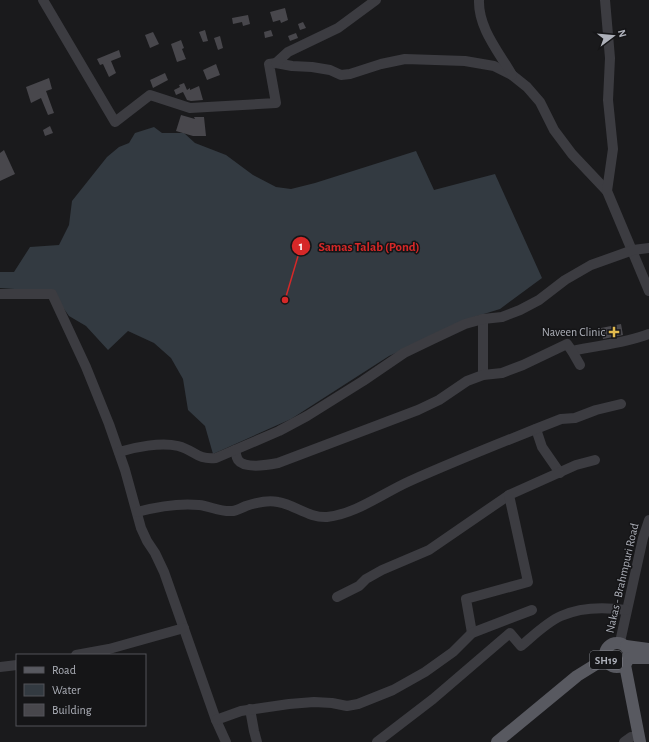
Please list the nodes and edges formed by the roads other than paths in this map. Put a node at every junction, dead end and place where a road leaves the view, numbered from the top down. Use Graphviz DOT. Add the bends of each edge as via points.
graph roads {
  1 [pos="43,0"];
  2 [pos="376,0"];
  3 [pos="479,0"];
  4 [pos="604,0"];
  5 [pos="276,63"];
  6 [pos="512,75"];
  7 [pos="607,191"];
  8 [pos="649,248"];
  9 [pos="633,250"];
  10 [pos="649,290"];
  11 [pos="0,294"];
  12 [pos="483,319"];
  13 [pos="649,334"];
  14 [pos="572,351"];
  15 [pos="580,365"];
  16 [pos="483,376"];
  17 [pos="620,404"];
  18 [pos="536,429"];
  19 [pos="235,450"];
  20 [pos="119,452"];
  21 [pos="595,460"];
  22 [pos="560,473"];
  23 [pos="509,495"];
  24 [pos="137,512"];
  25 [pos="649,520"];
  26 [pos="646,537"];
  27 [pos="337,597"];
  28 [pos="532,610"];
  29 [pos="626,610"];
  30 [pos="184,628"];
  31 [pos="472,633"];
  32 [pos="623,644"];
  33 [pos="649,649"];
  34 [pos="82,654"];
  35 [pos="606,658"];
  36 [pos="649,658"];
  37 [pos="624,663"];
  38 [pos="16,665"];
  39 [pos="0,667"];
  40 [pos="250,709"];
  41 [pos="216,720"];
  42 [pos="632,741"];
  43 [pos="226,742"];
  44 [pos="258,742"];
  45 [pos="377,742"];
  46 [pos="497,742"];
  1 -- 5 [label="street" via="116,122 150,95 190,108 276,103 269,64"];
  2 -- 5 [label="street" via="338,28 288,52"];
  3 -- 6 [label="street" via="486,31"];
  4 -- 7 [label="street" via="610,58 608,100 613,149"];
  5 -- 6 [label="street" via="324,69 341,75 405,59 428,59 494,66"];
  6 -- 7 [label="street" via="540,102 554,130 572,154"];
  7 -- 9 [label="street"];
  8 -- 9 [label="street"];
  9 -- 10 [label="street"];
  9 -- 12 [label="street" via="591,265 520,310 502,317"];
  11 -- 20 [label="street" via="52,294 86,367"];
  12 -- 16 [label="street"];
  12 -- 19 [label="street" via="465,324 404,354 307,416"];
  13 -- 14 [label="street" via="628,341"];
  14 -- 15 [label="street"];
  14 -- 16 [label="street" via="567,344 523,365 502,373"];
  16 -- 19 [label="street" via="467,381 439,400 418,410 278,463 263,466 241,463"];
  17 -- 18 [label="street" via="575,418 561,419"];
  18 -- 22 [label="street" via="542,447"];
  18 -- 24 [label="street" via="409,481 340,515 313,516 278,502 248,505 233,511 198,504 156,507"];
  19 -- 20 [label="street" via="216,458 206,459 178,446 132,448"];
  20 -- 24 [label="street"];
  21 -- 22 [label="street"];
  22 -- 23 [label="street"];
  23 -- 27 [label="street" via="429,550 382,570"];
  23 -- 31 [label="street" via="528,582 466,598"];
  24 -- 30 [label="street" via="141,528 164,572"];
  25 -- 26 [label="street, Nakas - Brahmpuri Road"];
  26 -- 29 [label="street, Nakas - Brahmpuri Road"];
  28 -- 31 [label="street"];
  29 -- 32 [label="street, Nakas - Brahmpuri Road"];
  29 -- 45 [label="street" via="609,607 580,610 561,616 521,646 510,633 434,700"];
  30 -- 34 [label="street"];
  30 -- 41 [label="street"];
  31 -- 40 [label="street" via="454,652 425,672 393,690 358,704 347,706 314,702"];
  32 -- 33 [label="main road"];
  32 -- 35 [label="main road, SH19" via="614,642 606,650"];
  32 -- 37 [label="main road, SH19" via="630,653"];
  35 -- 37 [label="main road, SH19" via="610,664"];
  35 -- 46 [label="main road" via="577,676"];
  36 -- 37 [label="main road"];
  37 -- 42 [label="main road, SH19"];
  38 -- 39 [label="street"];
  40 -- 41 [label="street"];
  40 -- 44 [label="street"];
  41 -- 43 [label="street"];
}
